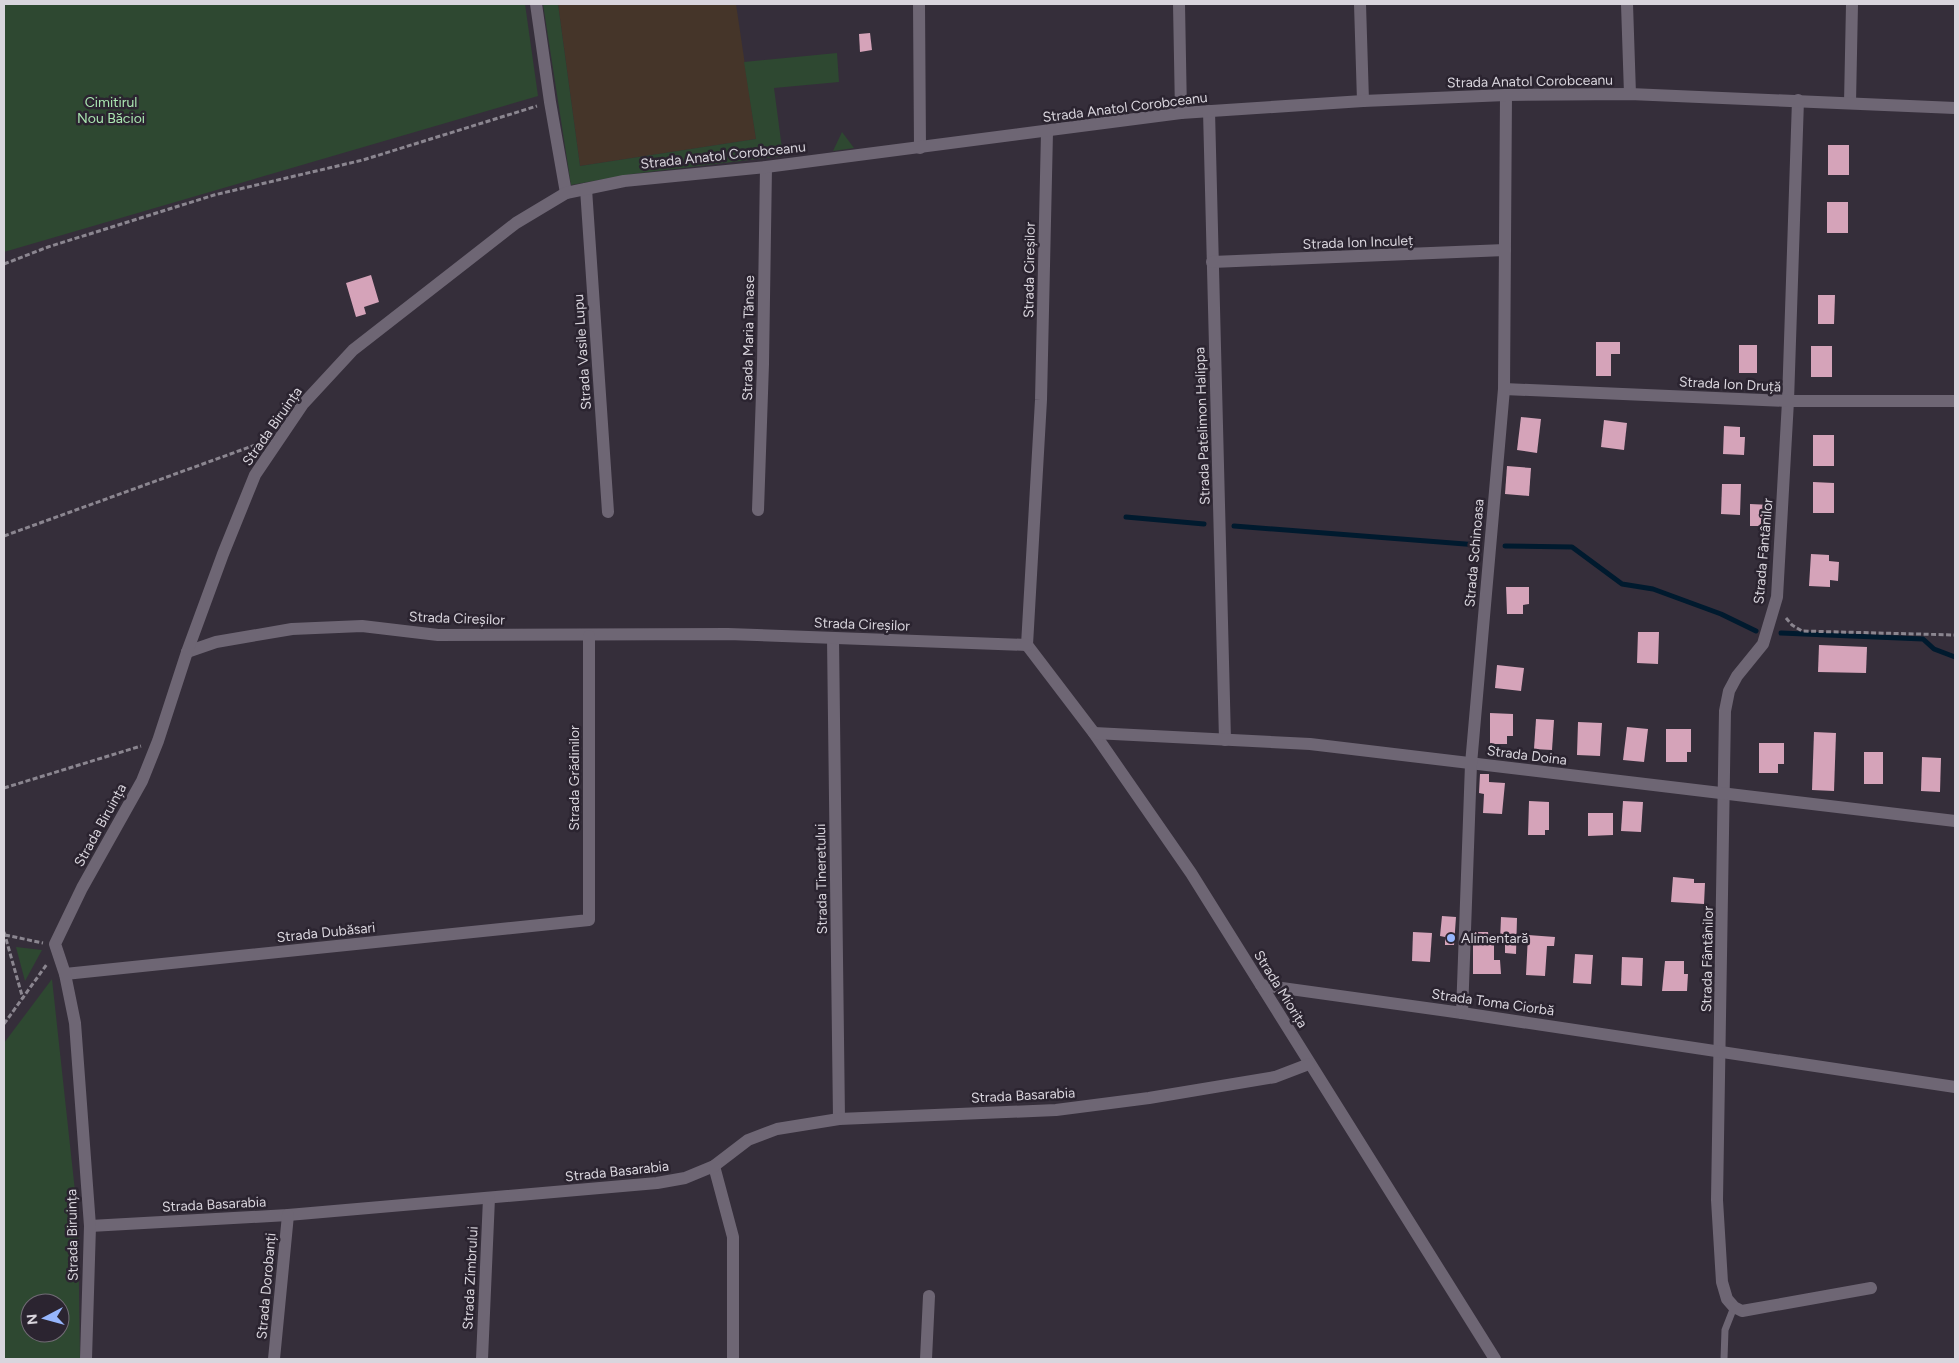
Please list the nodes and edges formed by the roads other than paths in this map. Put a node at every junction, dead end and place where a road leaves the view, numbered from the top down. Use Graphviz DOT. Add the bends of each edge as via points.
graph roads {
  1 [pos="536,4"];
  2 [pos="919,4"];
  3 [pos="1179,4"];
  4 [pos="1360,4"];
  5 [pos="1627,4"];
  6 [pos="1852,4"];
  7 [pos="1630,94"];
  8 [pos="1506,95"];
  9 [pos="1798,100"];
  10 [pos="1363,101"];
  11 [pos="1850,103"];
  12 [pos="1955,108"];
  13 [pos="1209,111"];
  14 [pos="1181,113"];
  15 [pos="1047,132"];
  16 [pos="920,148"];
  17 [pos="766,167"];
  18 [pos="586,189"];
  19 [pos="566,193"];
  20 [pos="1505,250"];
  21 [pos="1212,262"];
  22 [pos="353,350"];
  23 [pos="1504,389"];
  24 [pos="1788,401"];
  25 [pos="1955,401"];
  26 [pos="758,510"];
  27 [pos="608,512"];
  28 [pos="588,636"];
  29 [pos="833,638"];
  30 [pos="1027,645"];
  31 [pos="187,652"];
  32 [pos="1094,733"];
  33 [pos="1225,740"];
  34 [pos="1471,764"];
  35 [pos="1723,793"];
  36 [pos="1955,821"];
  37 [pos="589,920"];
  38 [pos="65,974"];
  39 [pos="1260,985"];
  40 [pos="1462,1013"];
  41 [pos="1721,1052"];
  42 [pos="1309,1064"];
  43 [pos="1955,1087"];
  44 [pos="839,1119"];
  45 [pos="714,1166"];
  46 [pos="489,1198"];
  47 [pos="288,1215"];
  48 [pos="90,1226"];
  49 [pos="1872,1288"];
  50 [pos="929,1296"];
  51 [pos="1734,1307"];
  52 [pos="86,1359"];
  53 [pos="274,1359"];
  54 [pos="482,1359"];
  55 [pos="733,1359"];
  56 [pos="926,1359"];
  57 [pos="1495,1359"];
  58 [pos="1724,1359"];
  1 -- 19 [label="street"];
  2 -- 16 [label="street"];
  3 -- 14 [label="street"];
  4 -- 10 [label="street"];
  5 -- 7 [label="street"];
  6 -- 11 [label="street"];
  7 -- 8 [label="street, Strada Anatol Corobceanu"];
  7 -- 9 [label="street, Strada Anatol Corobceanu"];
  8 -- 10 [label="street, Strada Anatol Corobceanu"];
  8 -- 20 [label="street, Strada Schinoasa"];
  9 -- 11 [label="street, Strada Anatol Corobceanu"];
  9 -- 24 [label="street, Strada Fântânilor"];
  10 -- 13 [label="street, Strada Anatol Corobceanu"];
  11 -- 12 [label="street, Strada Anatol Corobceanu"];
  13 -- 14 [label="street, Strada Anatol Corobceanu"];
  13 -- 21 [label="street, Strada Patelimon Halippa"];
  14 -- 15 [label="street, Strada Anatol Corobceanu"];
  15 -- 16 [label="street, Strada Anatol Corobceanu"];
  15 -- 30 [label="street, Strada Cireșilor" via="1041,400"];
  16 -- 17 [label="street, Strada Anatol Corobceanu"];
  17 -- 18 [label="street, Strada Anatol Corobceanu" via="624,181"];
  17 -- 26 [label="street, Strada Maria Tănase"];
  18 -- 19 [label="street, Strada Anatol Corobceanu"];
  18 -- 27 [label="street, Strada Vasile Lupu"];
  19 -- 22 [label="street, Strada Anatol Corobceanu" via="516,223"];
  20 -- 21 [label="street, Strada Ion Inculeț"];
  20 -- 23 [label="street, Strada Schinoasa"];
  21 -- 33 [label="street, Strada Patelimon Halippa"];
  22 -- 31 [label="street, Strada Biruința" via="303,404 255,475"];
  23 -- 24 [label="street, Strada Ion Druță"];
  23 -- 34 [label="street, Strada Schinoasa"];
  24 -- 25 [label="street, Strada Ion Druță"];
  24 -- 35 [label="street, Strada Fântânilor" via="1777,597 1762,644 1729,691 1725,711"];
  28 -- 29 [label="street, Strada Cireșilor" via="728,634"];
  28 -- 31 [label="street, Strada Cireșilor" via="438,635 362,626 292,629 216,642"];
  28 -- 37 [label="street, Strada Grădinilor"];
  29 -- 30 [label="street, Strada Cireșilor"];
  29 -- 44 [label="street, Strada Tineretului"];
  30 -- 32 [label="street, Strada Miorița"];
  31 -- 38 [label="street, Strada Biruința" via="142,781 82,888 55,944"];
  32 -- 33 [label="street, Strada Doina"];
  32 -- 39 [label="street, Strada Miorița" via="1191,873"];
  33 -- 34 [label="street, Strada Doina" via="1310,744"];
  34 -- 35 [label="street, Strada Doina"];
  34 -- 40 [label="street, Strada Schinoasa"];
  35 -- 36 [label="street, Strada Doina"];
  35 -- 41 [label="street, Strada Fântânilor"];
  37 -- 38 [label="street, Strada Dubăsari"];
  38 -- 48 [label="street, Strada Biruința" via="76,1023"];
  39 -- 40 [label="street, Strada Toma Ciorbă"];
  39 -- 42 [label="street, Strada Miorița"];
  40 -- 41 [label="street, Strada Toma Ciorbă"];
  41 -- 43 [label="street, Strada Toma Ciorbă"];
  41 -- 51 [label="street" via="1717,1200 1722,1282"];
  42 -- 44 [label="street, Strada Basarabia" via="1275,1077 1056,1110"];
  42 -- 57 [label="street, Strada Miorița"];
  44 -- 45 [label="street, Strada Basarabia" via="777,1129 748,1140"];
  45 -- 46 [label="street, Strada Basarabia" via="685,1178 658,1183"];
  45 -- 55 [label="street" via="733,1238"];
  46 -- 47 [label="street, Strada Basarabia"];
  46 -- 54 [label="street, Strada Zimbrului"];
  47 -- 48 [label="street, Strada Basarabia"];
  47 -- 53 [label="street, Strada Dorobanți"];
  48 -- 52 [label="street, Strada Biruința"];
  49 -- 51 [label="street" via="1763,1309 1742,1311"];
  50 -- 56 [label="street"];
  51 -- 58 [label="lane" via="1725,1330"];
}
